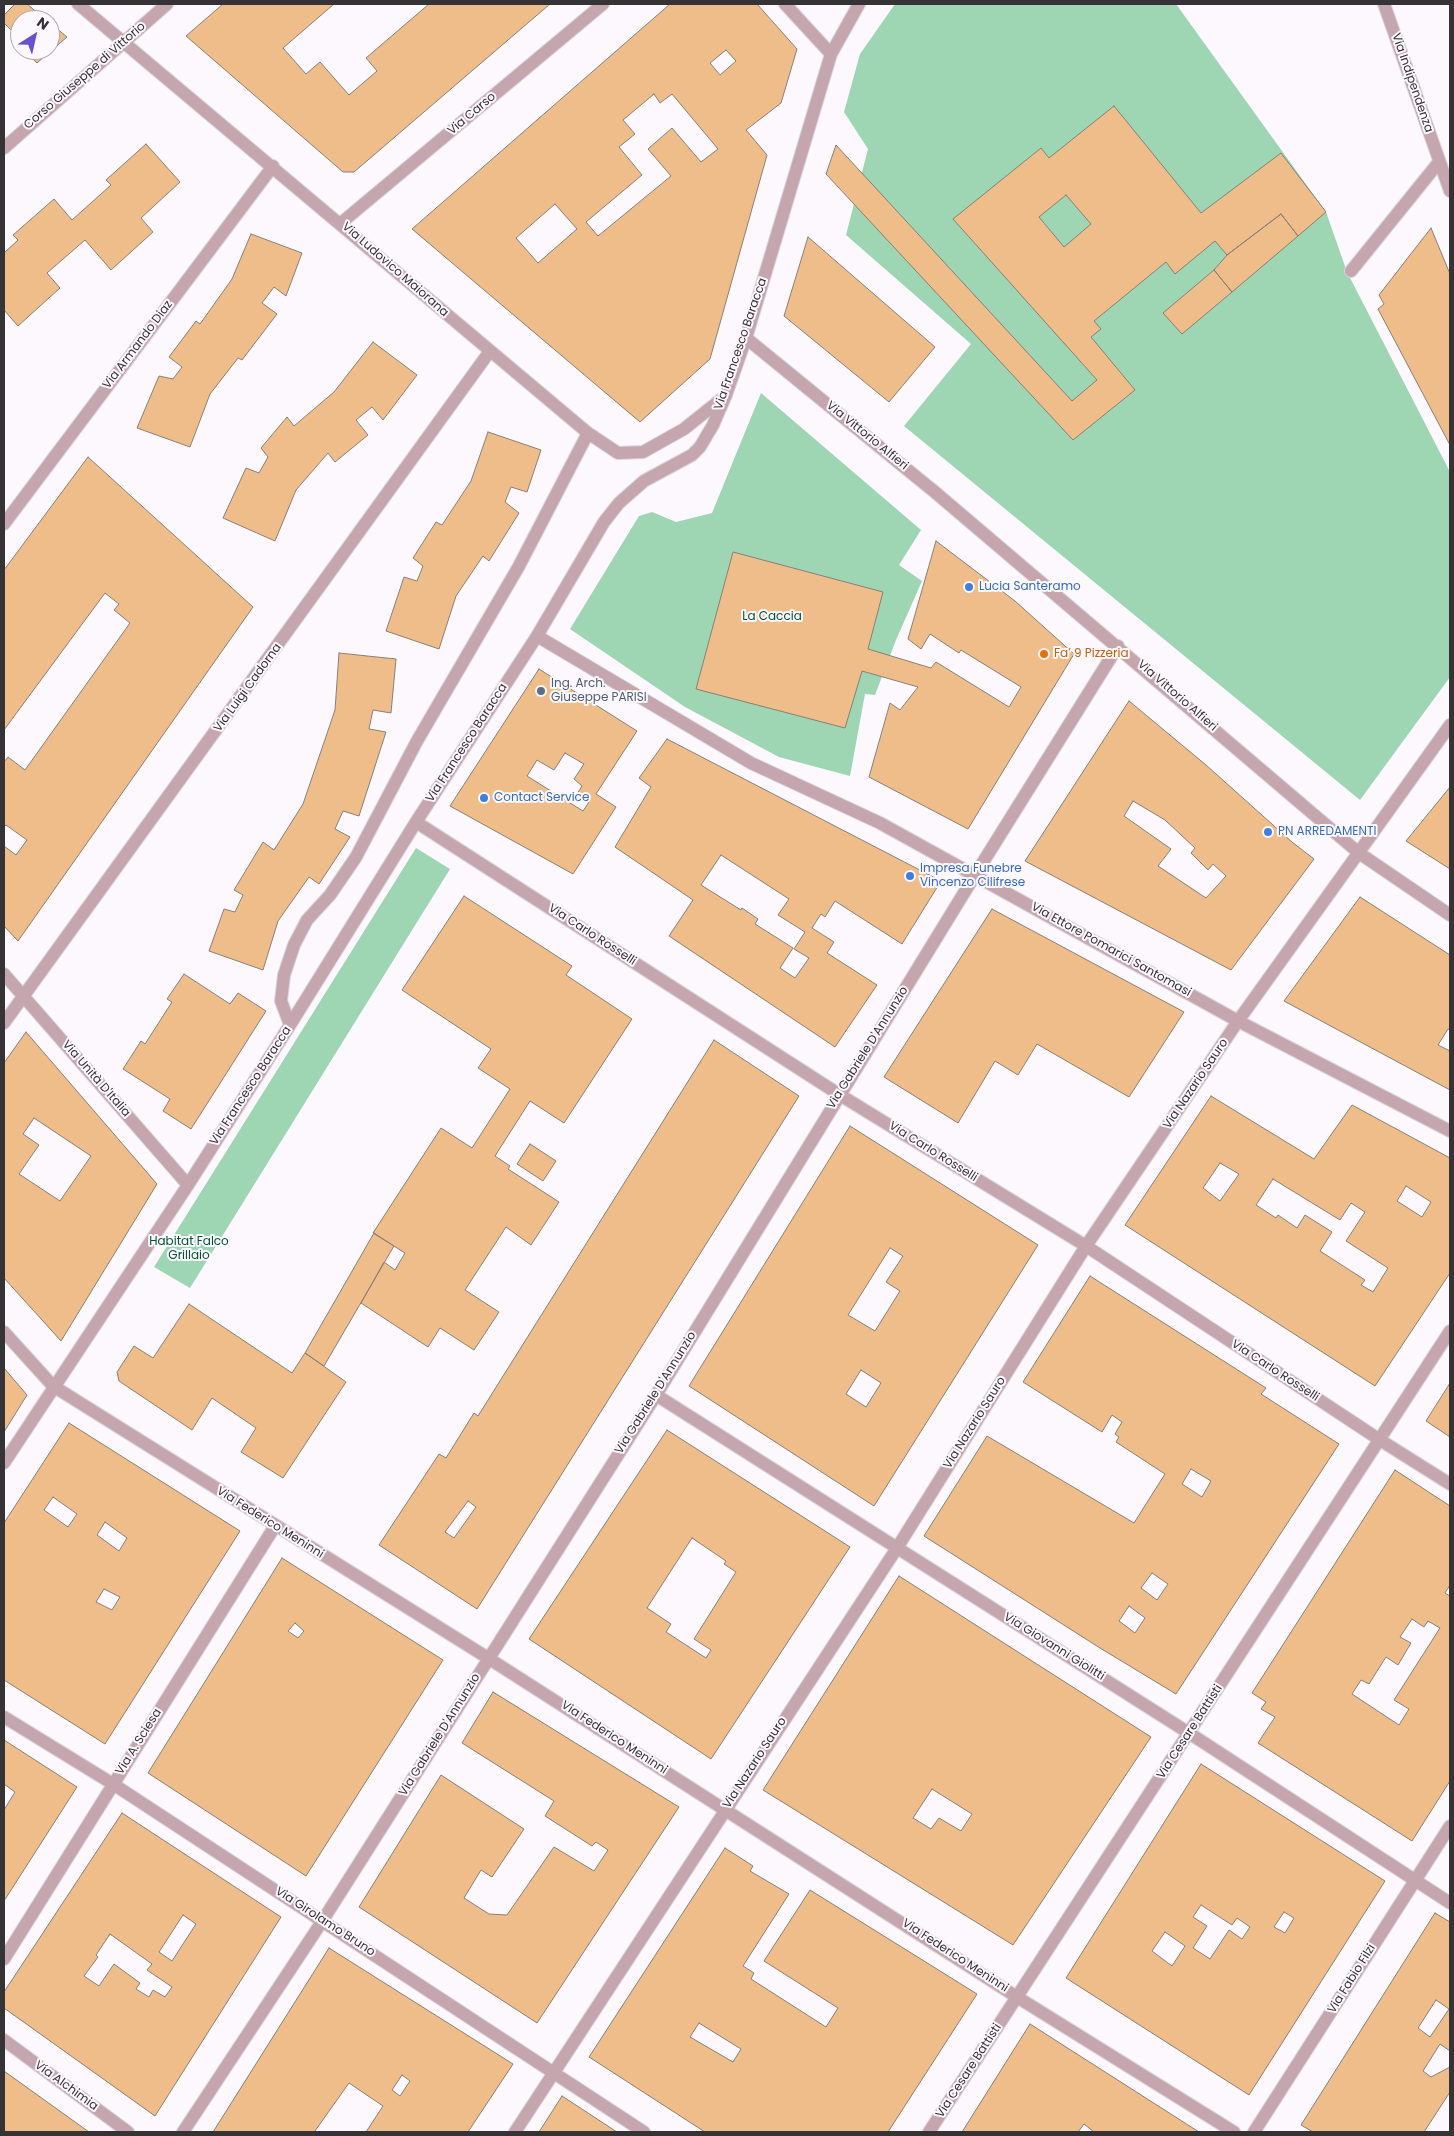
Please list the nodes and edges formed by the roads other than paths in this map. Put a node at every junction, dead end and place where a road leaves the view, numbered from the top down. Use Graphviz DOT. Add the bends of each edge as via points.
graph roads {
  1 [pos="78,4"];
  2 [pos="167,4"];
  3 [pos="603,4"];
  4 [pos="785,4"];
  5 [pos="859,4"];
  6 [pos="1384,4"];
  7 [pos="123,42"];
  8 [pos="831,54"];
  9 [pos="4,148"];
  10 [pos="1439,162"];
  11 [pos="273,166"];
  12 [pos="1450,191"];
  13 [pos="341,224"];
  14 [pos="1352,270"];
  15 [pos="746,338"];
  16 [pos="490,351"];
  17 [pos="726,395"];
  18 [pos="588,433"];
  19 [pos="4,524"];
  20 [pos="537,636"];
  21 [pos="1118,646"];
  22 [pos="1450,725"];
  23 [pos="416,822"];
  24 [pos="1359,853"];
  25 [pos="975,875"];
  26 [pos="1450,915"];
  27 [pos="4,974"];
  28 [pos="24,997"];
  29 [pos="1238,1021"];
  30 [pos="4,1023"];
  31 [pos="290,1025"];
  32 [pos="840,1095"];
  33 [pos="1450,1131"];
  34 [pos="188,1185"];
  35 [pos="1086,1246"];
  36 [pos="1450,1331"];
  37 [pos="4,1332"];
  38 [pos="53,1386"];
  39 [pos="656,1396"];
  40 [pos="1380,1440"];
  41 [pos="4,1463"];
  42 [pos="1450,1484"];
  43 [pos="275,1526"];
  44 [pos="897,1548"];
  45 [pos="488,1658"];
  46 [pos="4,1716"];
  47 [pos="1189,1733"];
  48 [pos="113,1784"];
  49 [pos="725,1810"];
  50 [pos="1450,1826"];
  51 [pos="1414,1881"];
  52 [pos="1450,1903"];
  53 [pos="323,1920"];
  54 [pos="4,1959"];
  55 [pos="1017,1996"];
  56 [pos="4,2040"];
  57 [pos="554,2072"];
  58 [pos="128,2132"];
  59 [pos="183,2132"];
  60 [pos="515,2132"];
  61 [pos="644,2132"];
  62 [pos="929,2132"];
  63 [pos="1234,2132"];
  64 [pos="1254,2132"];
  1 -- 7 [label="street, Via Ludovico Maiorana"];
  2 -- 7 [label="street, Corso Giuseppe di Vittorio"];
  3 -- 13 [label="street, Via Carso"];
  4 -- 8 [label="street"];
  5 -- 8 [label="street, Via Francesco Baracca"];
  6 -- 10 [label="street, Via Indipendenza"];
  7 -- 9 [label="street, Corso Giuseppe di Vittorio"];
  7 -- 11 [label="street, Via Ludovico Maiorana"];
  8 -- 15 [label="street, Via Francesco Baracca"];
  10 -- 12 [label="street, Via Indipendenza"];
  10 -- 14 [label="street"];
  11 -- 13 [label="street, Via Ludovico Maiorana"];
  11 -- 19 [label="street, Via Armando Diaz"];
  13 -- 16 [label="street, Via Ludovico Maiorana"];
  15 -- 17 [label="street, Via Francesco Baracca"];
  15 -- 21 [label="street, Via Vittorio Alfieri"];
  16 -- 18 [label="street, Via Ludovico Maiorana"];
  16 -- 28 [label="street, Via Luigi Cadorna"];
  17 -- 18 [label="street, Via Ludovico Maiorana" via="684,430 643,452 618,453"];
  17 -- 20 [label="street, Via Francesco Baracca" via="700,447 679,463 644,481 610,513"];
  18 -- 31 [label="street" via="519,566 417,740 356,857 330,895 307,920 294,945 284,975 281,1001"];
  20 -- 23 [label="street, Via Francesco Baracca"];
  20 -- 25 [label="street, Via Ettore Pomarici Santomasi" via="751,763 880,823"];
  21 -- 24 [label="street, Via Vittorio Alfieri"];
  21 -- 25 [label="street, Via Gabriele D'Annunzio"];
  22 -- 24 [label="street, Via Nazario Sauro"];
  23 -- 31 [label="street, Via Francesco Baracca"];
  23 -- 32 [label="street, Via Carlo Rosselli"];
  24 -- 26 [label="street, Via Vittorio Alfieri"];
  24 -- 29 [label="street, Via Nazario Sauro"];
  25 -- 29 [label="street, Via Ettore Pomarici Santomasi"];
  25 -- 32 [label="street, Via Gabriele D'Annunzio"];
  27 -- 28 [label="street, Via Unità D'Italia"];
  28 -- 30 [label="street, Via Luigi Cadorna"];
  28 -- 34 [label="street, Via Unità D'Italia"];
  29 -- 33 [label="street, Via Ettore Pomarici Santomasi"];
  29 -- 35 [label="street, Via Nazario Sauro"];
  31 -- 34 [label="street, Via Francesco Baracca"];
  32 -- 35 [label="street, Via Carlo Rosselli"];
  32 -- 39 [label="street, Via Gabriele D'Annunzio"];
  34 -- 38 [label="street, Via Francesco Baracca"];
  35 -- 40 [label="street, Via Carlo Rosselli"];
  35 -- 44 [label="street, Via Nazario Sauro"];
  36 -- 40 [label="street, Via Cesare Battisti"];
  37 -- 38 [label="street, Via Federico Meninni"];
  38 -- 41 [label="street, Via Francesco Baracca"];
  38 -- 43 [label="street, Via Federico Meninni"];
  39 -- 44 [label="street, Via Giovanni Giolitti"];
  39 -- 45 [label="street, Via Gabriele D'Annunzio"];
  40 -- 42 [label="street, Via Carlo Rosselli"];
  40 -- 47 [label="street, Via Cesare Battisti"];
  43 -- 45 [label="street, Via Federico Meninni"];
  43 -- 48 [label="street, Via A. Sciesa"];
  44 -- 47 [label="street, Via Giovanni Giolitti"];
  44 -- 49 [label="street, Via Nazario Sauro"];
  45 -- 49 [label="street, Via Federico Meninni"];
  45 -- 53 [label="street, Via Gabriele D'Annunzio"];
  46 -- 48 [label="street, Via Girolamo Bruno"];
  47 -- 51 [label="street, Via Giovanni Giolitti"];
  47 -- 55 [label="street, Via Cesare Battisti"];
  48 -- 53 [label="street, Via Girolamo Bruno"];
  48 -- 54 [label="street, Via A. Sciesa"];
  49 -- 55 [label="street, Via Federico Meninni"];
  49 -- 57 [label="street, Via Nazario Sauro"];
  50 -- 51 [label="street, Via Fabio Filzi"];
  51 -- 52 [label="street, Via Giovanni Giolitti"];
  51 -- 64 [label="street, Via Fabio Filzi"];
  53 -- 57 [label="street, Via Girolamo Bruno"];
  53 -- 59 [label="street, Via Gabriele D'Annunzio"];
  55 -- 62 [label="street, Via Cesare Battisti"];
  55 -- 63 [label="street, Via Federico Meninni"];
  56 -- 58 [label="street, Vía Alchimia"];
  57 -- 60 [label="street, Via Nazario Sauro"];
  57 -- 61 [label="street, Via Girolamo Bruno"];
}
